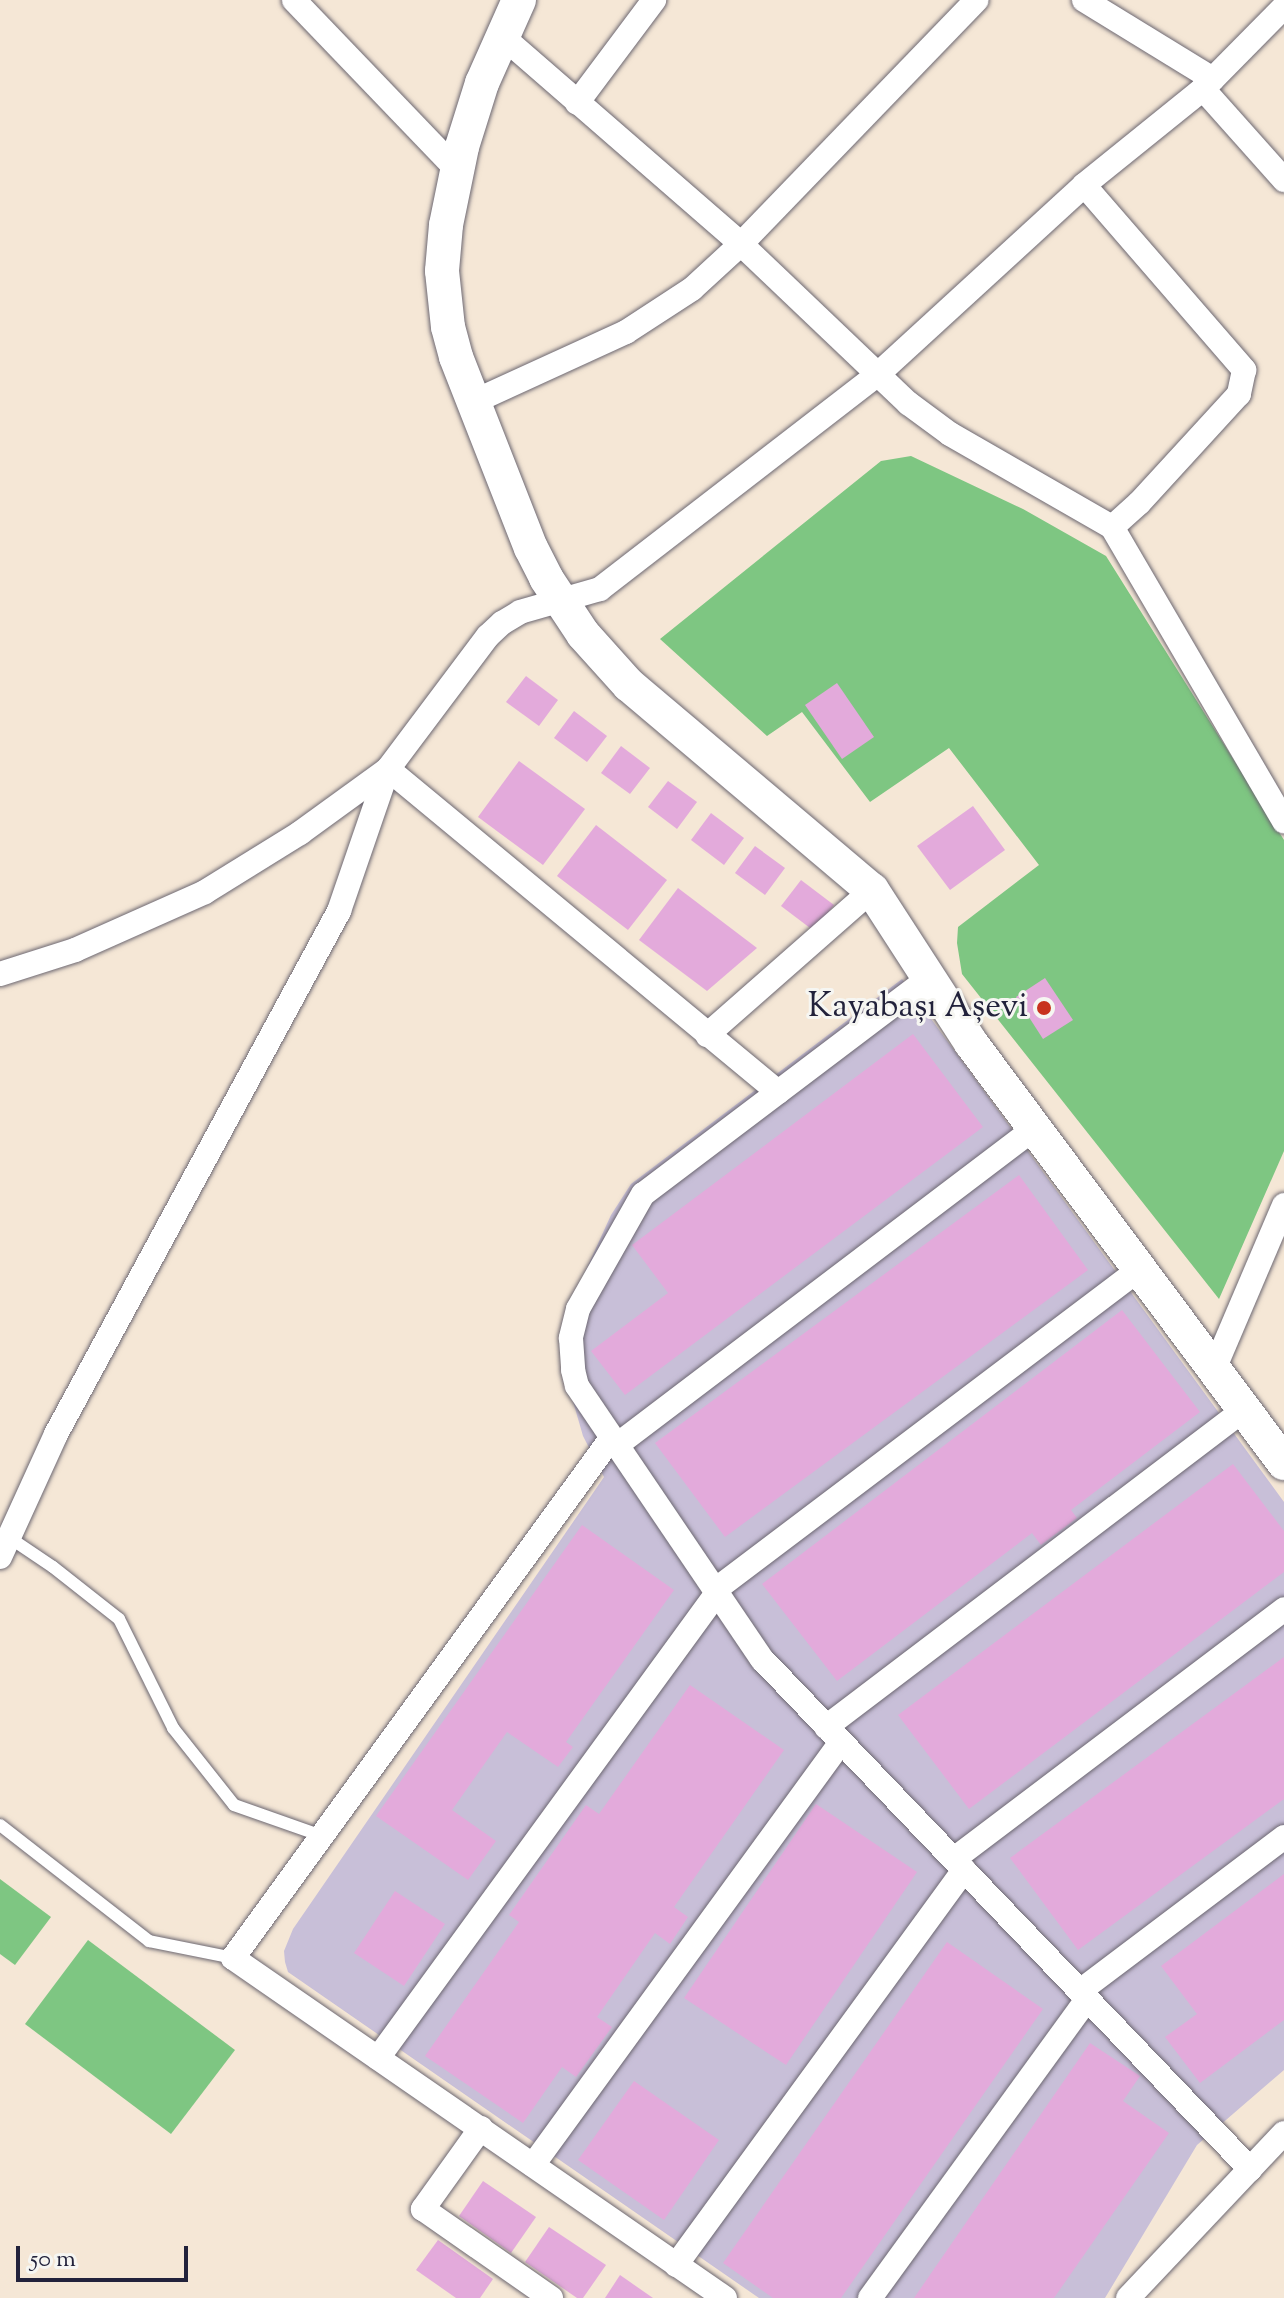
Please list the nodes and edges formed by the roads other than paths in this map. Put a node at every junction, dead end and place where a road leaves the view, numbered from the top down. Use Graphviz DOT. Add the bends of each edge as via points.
graph roads {
  1 [pos="294,0"];
  2 [pos="519,0"];
  3 [pos="654,0"];
  4 [pos="977,0"];
  5 [pos="1084,0"];
  6 [pos="1281,17"];
  7 [pos="503,37"];
  8 [pos="1208,84"];
  9 [pos="577,103"];
  10 [pos="456,169"];
  11 [pos="1284,180"];
  12 [pos="1084,185"];
  13 [pos="741,244"];
  14 [pos="877,375"];
  15 [pos="473,402"];
  16 [pos="1112,527"];
  17 [pos="560,600"];
  18 [pos="388,769"];
  19 [pos="1284,821"];
  20 [pos="872,890"];
  21 [pos="0,974"];
  22 [pos="929,978"];
  23 [pos="707,1035"];
  24 [pos="778,1092"];
  25 [pos="1035,1128"];
  26 [pos="1284,1205"];
  27 [pos="1141,1268"];
  28 [pos="1215,1367"];
  29 [pos="1245,1409"];
  30 [pos="615,1441"];
  31 [pos="1284,1463"];
  32 [pos="3,1542"];
  33 [pos="716,1592"];
  34 [pos="1284,1609"];
  35 [pos="834,1734"];
  36 [pos="0,1825"];
  37 [pos="322,1836"];
  38 [pos="1284,1837"];
  39 [pos="959,1865"];
  40 [pos="233,1958"];
  41 [pos="1084,1995"];
  42 [pos="378,2058"];
  43 [pos="481,2128"];
  44 [pos="1284,2133"];
  45 [pos="533,2165"];
  46 [pos="1250,2169"];
  47 [pos="676,2265"];
  48 [pos="551,2298"];
  49 [pos="725,2298"];
  50 [pos="870,2298"];
  51 [pos="1128,2298"];
  1 -- 10 [label="street"];
  2 -- 7 [label="street"];
  3 -- 9 [label="street"];
  4 -- 13 [label="street"];
  5 -- 8 [label="street"];
  6 -- 8 [label="street"];
  7 -- 9 [label="street"];
  7 -- 10 [label="street"];
  8 -- 11 [label="street"];
  8 -- 12 [label="street"];
  9 -- 13 [label="street"];
  10 -- 15 [label="street" via="446,225 444,299 456,357"];
  12 -- 14 [label="street"];
  12 -- 16 [label="street" via="1244,370 1239,394"];
  13 -- 14 [label="street"];
  13 -- 15 [label="street" via="692,289 626,332"];
  14 -- 16 [label="street" via="950,434"];
  14 -- 17 [label="street" via="600,589"];
  15 -- 17 [label="street" via="531,548"];
  16 -- 19 [label="street"];
  17 -- 18 [label="street" via="520,612 488,636"];
  17 -- 20 [label="street" via="629,685"];
  18 -- 21 [label="street" via="300,833 205,892 75,950"];
  18 -- 23 [label="street"];
  18 -- 32 [label="street" via="339,911"];
  20 -- 22 [label="street"];
  20 -- 23 [label="street"];
  22 -- 24 [label="street"];
  22 -- 25 [label="street"];
  23 -- 24 [label="street"];
  24 -- 30 [label="street" via="643,1194 578,1309 571,1338 577,1386"];
  25 -- 27 [label="street"];
  25 -- 30 [label="street"];
  26 -- 28 [label="street"];
  27 -- 28 [label="street"];
  27 -- 33 [label="street"];
  28 -- 29 [label="street"];
  29 -- 31 [label="street"];
  29 -- 35 [label="street"];
  30 -- 33 [label="street"];
  30 -- 37 [label="street"];
  32 -- 37 [label="lane" via="53,1567 119,1619 173,1728 234,1805"];
  33 -- 35 [label="street" via="762,1659"];
  33 -- 42 [label="street"];
  34 -- 39 [label="street"];
  35 -- 39 [label="street"];
  35 -- 45 [label="street"];
  36 -- 40 [label="lane" via="149,1941"];
  37 -- 40 [label="street"];
  38 -- 41 [label="street"];
  39 -- 41 [label="street"];
  39 -- 47 [label="street"];
  40 -- 42 [label="street"];
  41 -- 46 [label="street"];
  41 -- 50 [label="street"];
  42 -- 43 [label="street"];
  43 -- 45 [label="street"];
  43 -- 48 [label="street" via="423,2209"];
  44 -- 46 [label="street"];
  45 -- 47 [label="street"];
  46 -- 51 [label="street"];
  47 -- 49 [label="street"];
}
